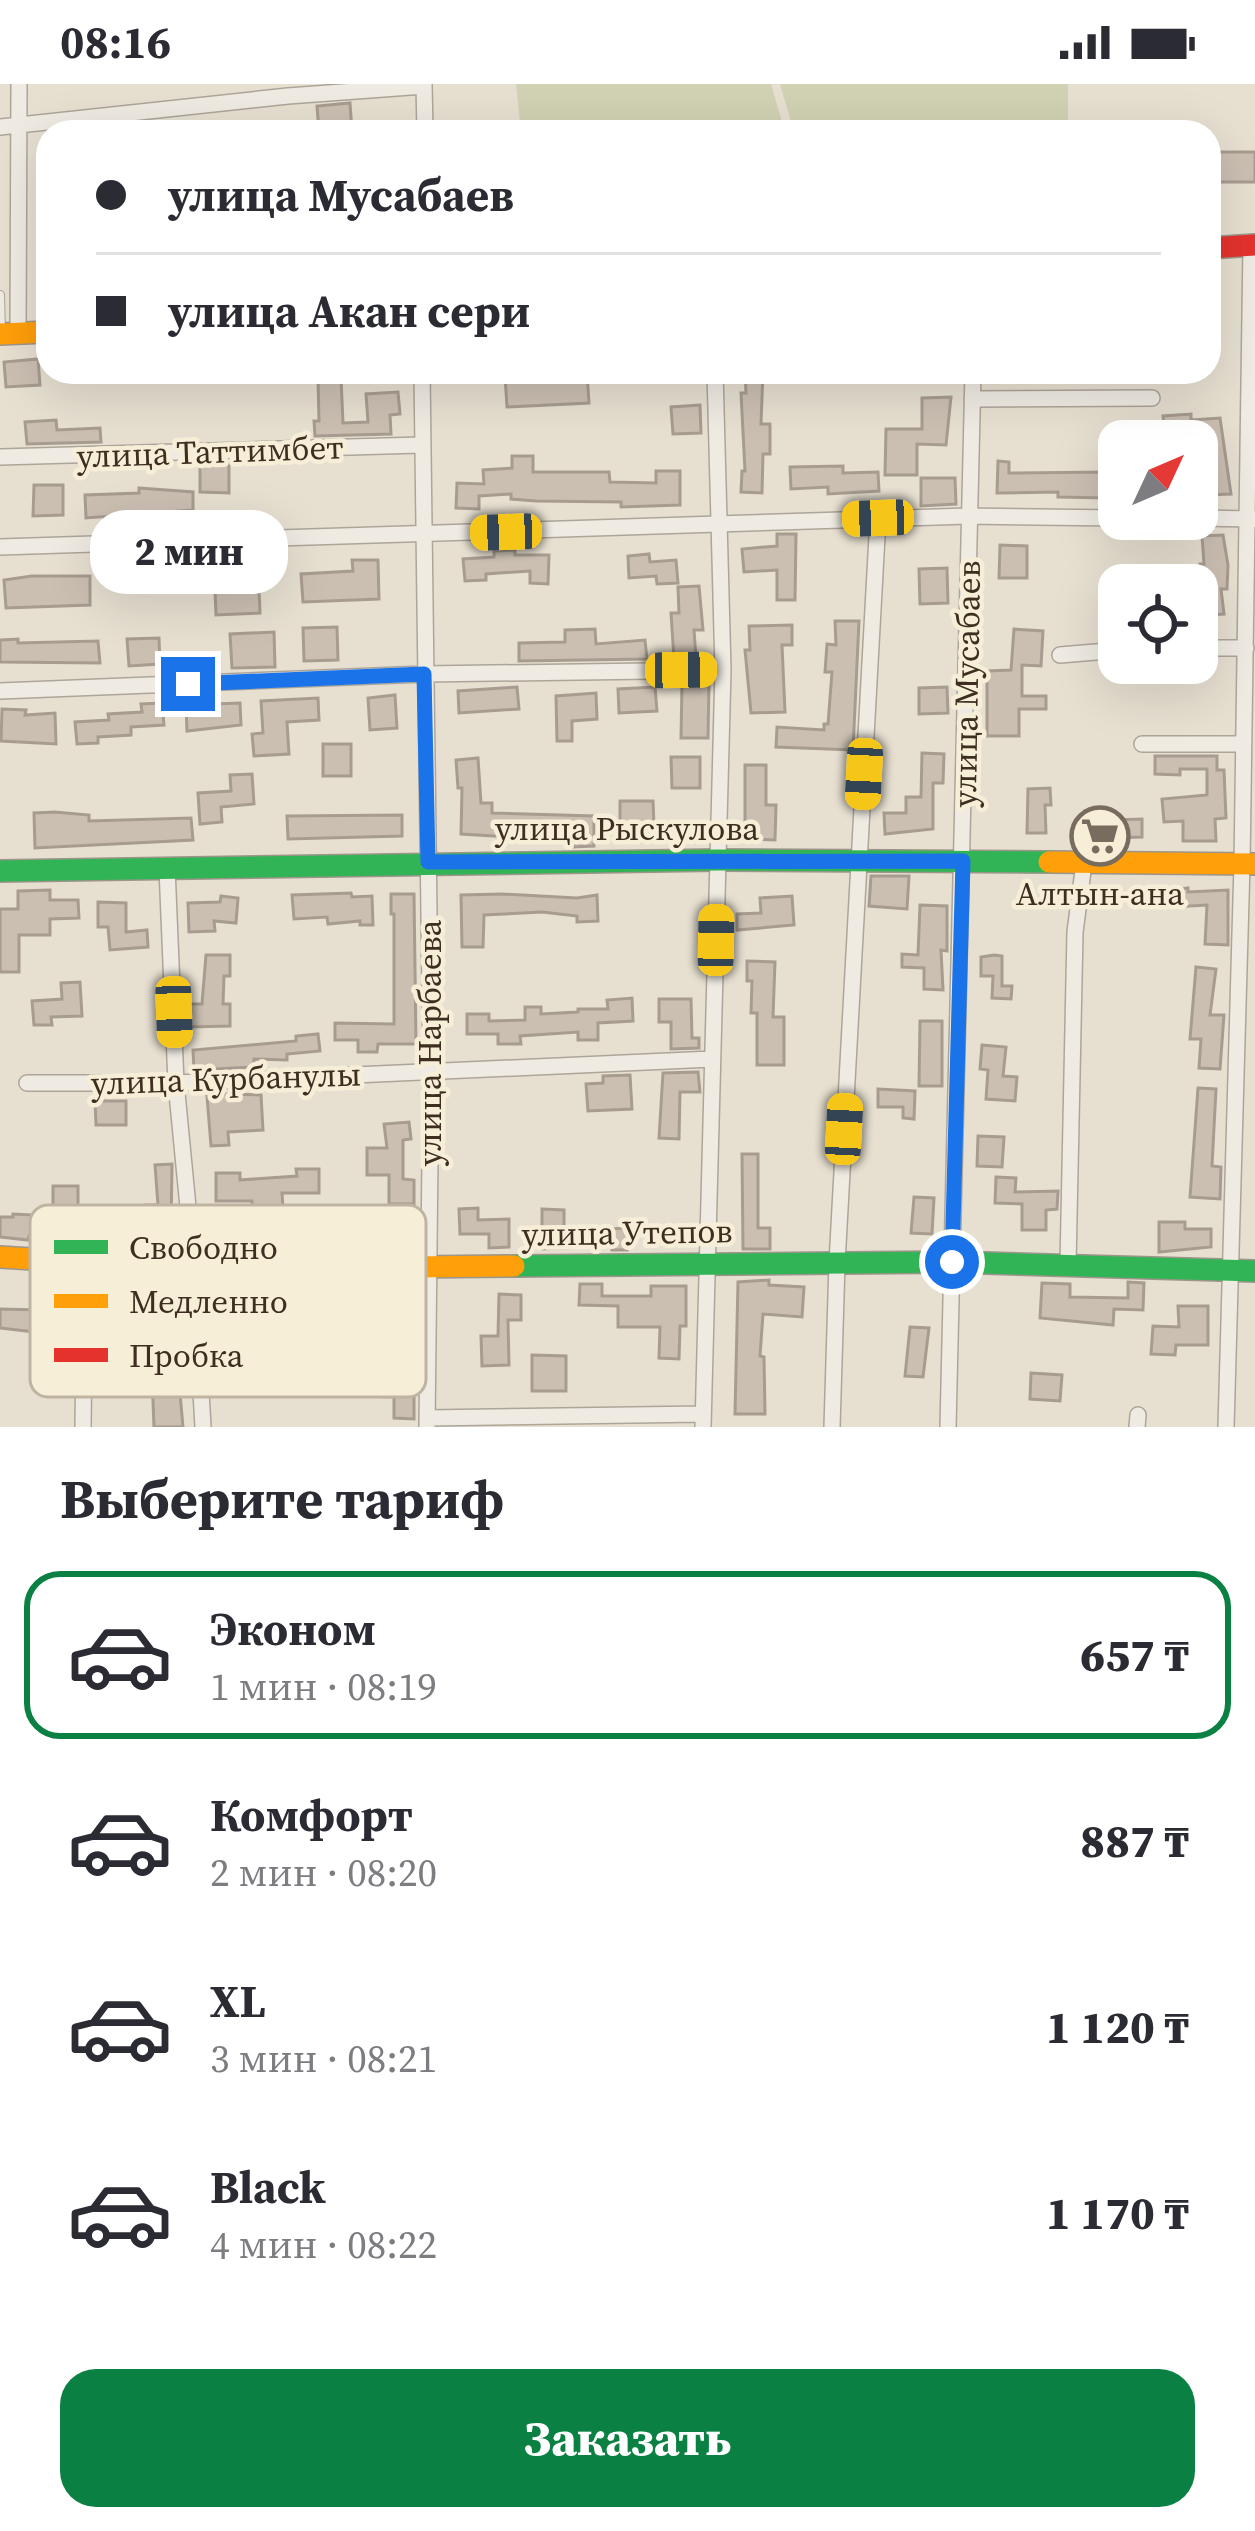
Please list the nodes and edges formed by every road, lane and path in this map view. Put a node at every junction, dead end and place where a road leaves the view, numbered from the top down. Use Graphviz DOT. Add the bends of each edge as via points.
graph roads {
  1 [pos="19,84"];
  2 [pos="424,85"];
  3 [pos="63,120"];
  4 [pos="425,120"];
  5 [pos="8,126"];
  6 [pos="1253,245"];
  7 [pos="1221,247"];
  8 [pos="0,295"];
  9 [pos="36,332"];
  10 [pos="6,333"];
  11 [pos="422,384"];
  12 [pos="715,384"];
  13 [pos="973,384"];
  14 [pos="972,398"];
  15 [pos="1151,398"];
  16 [pos="420,445"];
  17 [pos="0,457"];
  18 [pos="968,516"];
  19 [pos="878,518"];
  20 [pos="1098,518"];
  21 [pos="1218,518"];
  22 [pos="1251,519"];
  23 [pos="717,525"];
  24 [pos="421,534"];
  25 [pos="0,547"];
  26 [pos="1218,648"];
  27 [pos="1246,648"];
  28 [pos="1098,652"];
  29 [pos="1060,655"];
  30 [pos="723,670"];
  31 [pos="424,674"];
  32 [pos="0,692"];
  33 [pos="1142,744"];
  34 [pos="1243,745"];
  35 [pos="718,860"];
  36 [pos="860,860"];
  37 [pos="963,861"];
  38 [pos="428,862"];
  39 [pos="1084,863"];
  40 [pos="1249,864"];
  41 [pos="166,868"];
  42 [pos="0,871"];
  43 [pos="712,1060"];
  44 [pos="431,1070"];
  45 [pos="27,1083"];
  46 [pos="176,1083"];
  47 [pos="188,1205"];
  48 [pos="0,1257"];
  49 [pos="30,1259"];
  50 [pos="705,1262"];
  51 [pos="952,1262"];
  52 [pos="837,1263"];
  53 [pos="1068,1265"];
  54 [pos="426,1268"];
  55 [pos="430,1268"];
  56 [pos="1232,1271"];
  57 [pos="1255,1271"];
  58 [pos="84,1397"];
  59 [pos="201,1397"];
  60 [pos="703,1420"];
  61 [pos="427,1423"];
  62 [pos="83,1427"];
  63 [pos="203,1427"];
  64 [pos="832,1427"];
  65 [pos="948,1427"];
  66 [pos="1226,1427"];
  1 -- 5 [label="street"];
  2 -- 3 [label="street"];
  2 -- 4 [label="street"];
  5 -- 10 [label="street"];
  6 -- 7 [label="street"];
  6 -- 22 [label="street"];
  8 -- 10 [label="lane"];
  9 -- 10 [label="street"];
  11 -- 16 [label="street, улица Нарбаева"];
  12 -- 23 [label="street"];
  13 -- 14 [label="street, улица Мусабаев"];
  14 -- 15 [label="street"];
  14 -- 18 [label="street, улица Мусабаев"];
  16 -- 17 [label="street, улица Таттимбет"];
  16 -- 24 [label="street, улица Нарбаева"];
  18 -- 19 [label="street"];
  18 -- 20 [label="street"];
  18 -- 37 [label="street, улица Мусабаев"];
  19 -- 23 [label="street"];
  19 -- 36 [label="street"];
  21 -- 22 [label="street"];
  22 -- 27 [label="street"];
  23 -- 24 [label="street"];
  23 -- 30 [label="street"];
  24 -- 25 [label="street"];
  24 -- 31 [label="street, улица Нарбаева"];
  26 -- 27 [label="street"];
  27 -- 34 [label="street"];
  28 -- 29 [label="street"];
  30 -- 31 [label="street"];
  30 -- 35 [label="street"];
  31 -- 32 [label="street"];
  31 -- 38 [label="street, улица Нарбаева"];
  33 -- 34 [label="street"];
  34 -- 40 [label="street"];
  35 -- 36 [label="street, улица Рыскулова"];
  35 -- 38 [label="street, улица Рыскулова"];
  35 -- 43 [label="street"];
  36 -- 37 [label="street, улица Рыскулова"];
  36 -- 52 [label="street"];
  37 -- 39 [label="street, улица Рыскулова"];
  37 -- 51 [label="street, улица Мусабаев"];
  38 -- 41 [label="street, улица Рыскулова"];
  38 -- 44 [label="street, улица Нарбаева"];
  39 -- 40 [label="street, улица Рыскулова"];
  39 -- 53 [label="street" via="1075,932"];
  40 -- 56 [label="street"];
  41 -- 42 [label="street, улица Рыскулова"];
  41 -- 46 [label="street"];
  43 -- 44 [label="street, улица Курбанулы"];
  43 -- 50 [label="street"];
  44 -- 46 [label="street, улица Курбанулы"];
  44 -- 55 [label="street, улица Нарбаева"];
  45 -- 46 [label="street, улица Курбанулы"];
  46 -- 47 [label="street"];
  48 -- 49 [label="street, улица Утепов"];
  50 -- 52 [label="street, улица Утепов"];
  50 -- 55 [label="street, улица Утепов"];
  50 -- 60 [label="street"];
  51 -- 52 [label="street, улица Утепов"];
  51 -- 53 [label="street, улица Утепов"];
  51 -- 65 [label="street, улица Мусабаев"];
  52 -- 64 [label="street"];
  53 -- 56 [label="street, улица Утепов"];
  54 -- 55 [label="street, улица Утепов"];
  55 -- 61 [label="street, улица Нарбаева"];
  56 -- 57 [label="street, улица Утепов"];
  56 -- 66 [label="street"];
  58 -- 62 [label="street"];
  59 -- 63 [label="street"];
  60 -- 61 [label="street"];
}
